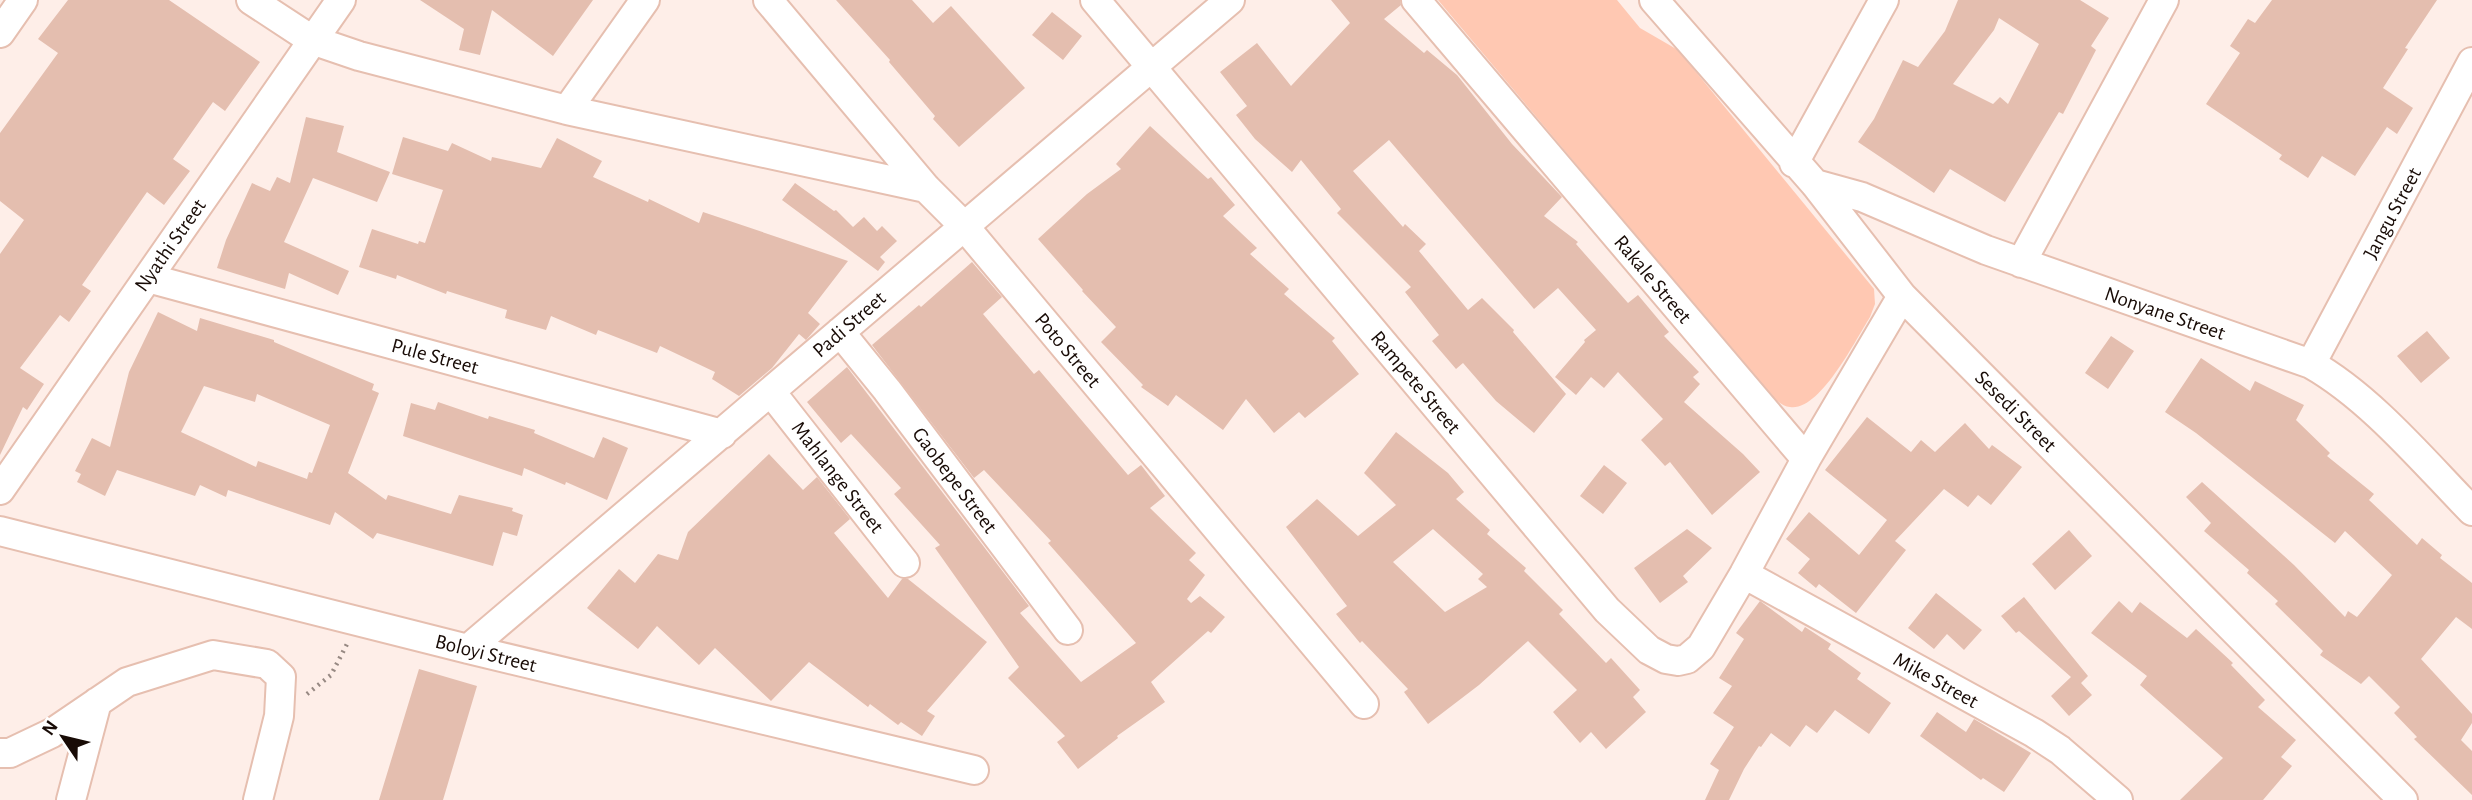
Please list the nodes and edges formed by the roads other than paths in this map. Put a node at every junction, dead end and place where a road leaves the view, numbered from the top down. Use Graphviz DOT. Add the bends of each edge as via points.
graph roads {
  1 [pos="23,0"];
  2 [pos="251,0"];
  3 [pos="341,0"];
  4 [pos="645,0"];
  5 [pos="768,0"];
  6 [pos="1095,0"];
  7 [pos="1230,0"];
  8 [pos="1416,0"];
  9 [pos="1654,0"];
  10 [pos="1884,0"];
  11 [pos="2164,0"];
  12 [pos="0,33"];
  13 [pos="312,40"];
  14 [pos="2472,62"];
  15 [pos="1151,66"];
  16 [pos="567,110"];
  17 [pos="1794,163"];
  18 [pos="1815,184"];
  19 [pos="926,188"];
  20 [pos="964,226"];
  21 [pos="2021,263"];
  22 [pos="148,278"];
  23 [pos="1902,296"];
  24 [pos="840,332"];
  25 [pos="2311,364"];
  26 [pos="771,392"];
  27 [pos="722,434"];
  28 [pos="1806,459"];
  29 [pos="0,490"];
  30 [pos="2472,512"];
  31 [pos="0,531"];
  32 [pos="905,563"];
  33 [pos="1744,574"];
  34 [pos="1068,630"];
  35 [pos="468,649"];
  36 [pos="97,702"];
  37 [pos="1364,704"];
  38 [pos="0,753"];
  39 [pos="974,770"];
  40 [pos="71,800"];
  41 [pos="258,800"];
  42 [pos="2118,800"];
  43 [pos="2403,800"];
  1 -- 12 [label="street"];
  2 -- 13 [label="street"];
  3 -- 13 [label="street, Nyathi Street"];
  4 -- 16 [label="street"];
  5 -- 19 [label="street, Poto Street"];
  6 -- 15 [label="street, Rampete Street"];
  7 -- 15 [label="street, Padi Street"];
  8 -- 28 [label="street, Rakale Street"];
  9 -- 17 [label="street, Sesedi Street"];
  10 -- 17 [label="street"];
  11 -- 21 [label="street"];
  13 -- 16 [label="street"];
  13 -- 22 [label="street, Nyathi Street"];
  14 -- 25 [label="street, Jangu Street"];
  15 -- 20 [label="street, Padi Street"];
  15 -- 33 [label="street, Rampete Street" via="1607,610 1648,650 1678,662 1687,659 1701,647"];
  16 -- 19 [label="street"];
  17 -- 18 [label="street, Sesedi Street"];
  18 -- 21 [label="street, Nonyane Street" via="1874,201"];
  18 -- 23 [label="street, Sesedi Street"];
  19 -- 20 [label="street, Poto Street"];
  20 -- 24 [label="street, Padi Street"];
  20 -- 37 [label="street, Poto Street"];
  21 -- 25 [label="street, Nonyane Street"];
  22 -- 27 [label="street, Pule Street"];
  22 -- 29 [label="street, Nyathi Street"];
  23 -- 28 [label="street"];
  23 -- 43 [label="street, Sesedi Street"];
  24 -- 26 [label="street, Padi Street"];
  24 -- 34 [label="street, Gaobepe Street"];
  25 -- 30 [label="street, Nonyane Street" via="2377,415"];
  26 -- 27 [label="street, Padi Street"];
  26 -- 32 [label="street, Mahlange Street"];
  27 -- 35 [label="street, Padi Street"];
  28 -- 33 [label="street"];
  31 -- 35 [label="street, Boloyi Street"];
  33 -- 42 [label="street, Mike Street" via="2034,733"];
  35 -- 39 [label="street, Boloyi Street"];
  36 -- 38 [label="street" via="52,733 10,753"];
  36 -- 40 [label="street"];
  36 -- 41 [label="street" via="127,682 213,655 268,664 281,677 279,716"];
}
